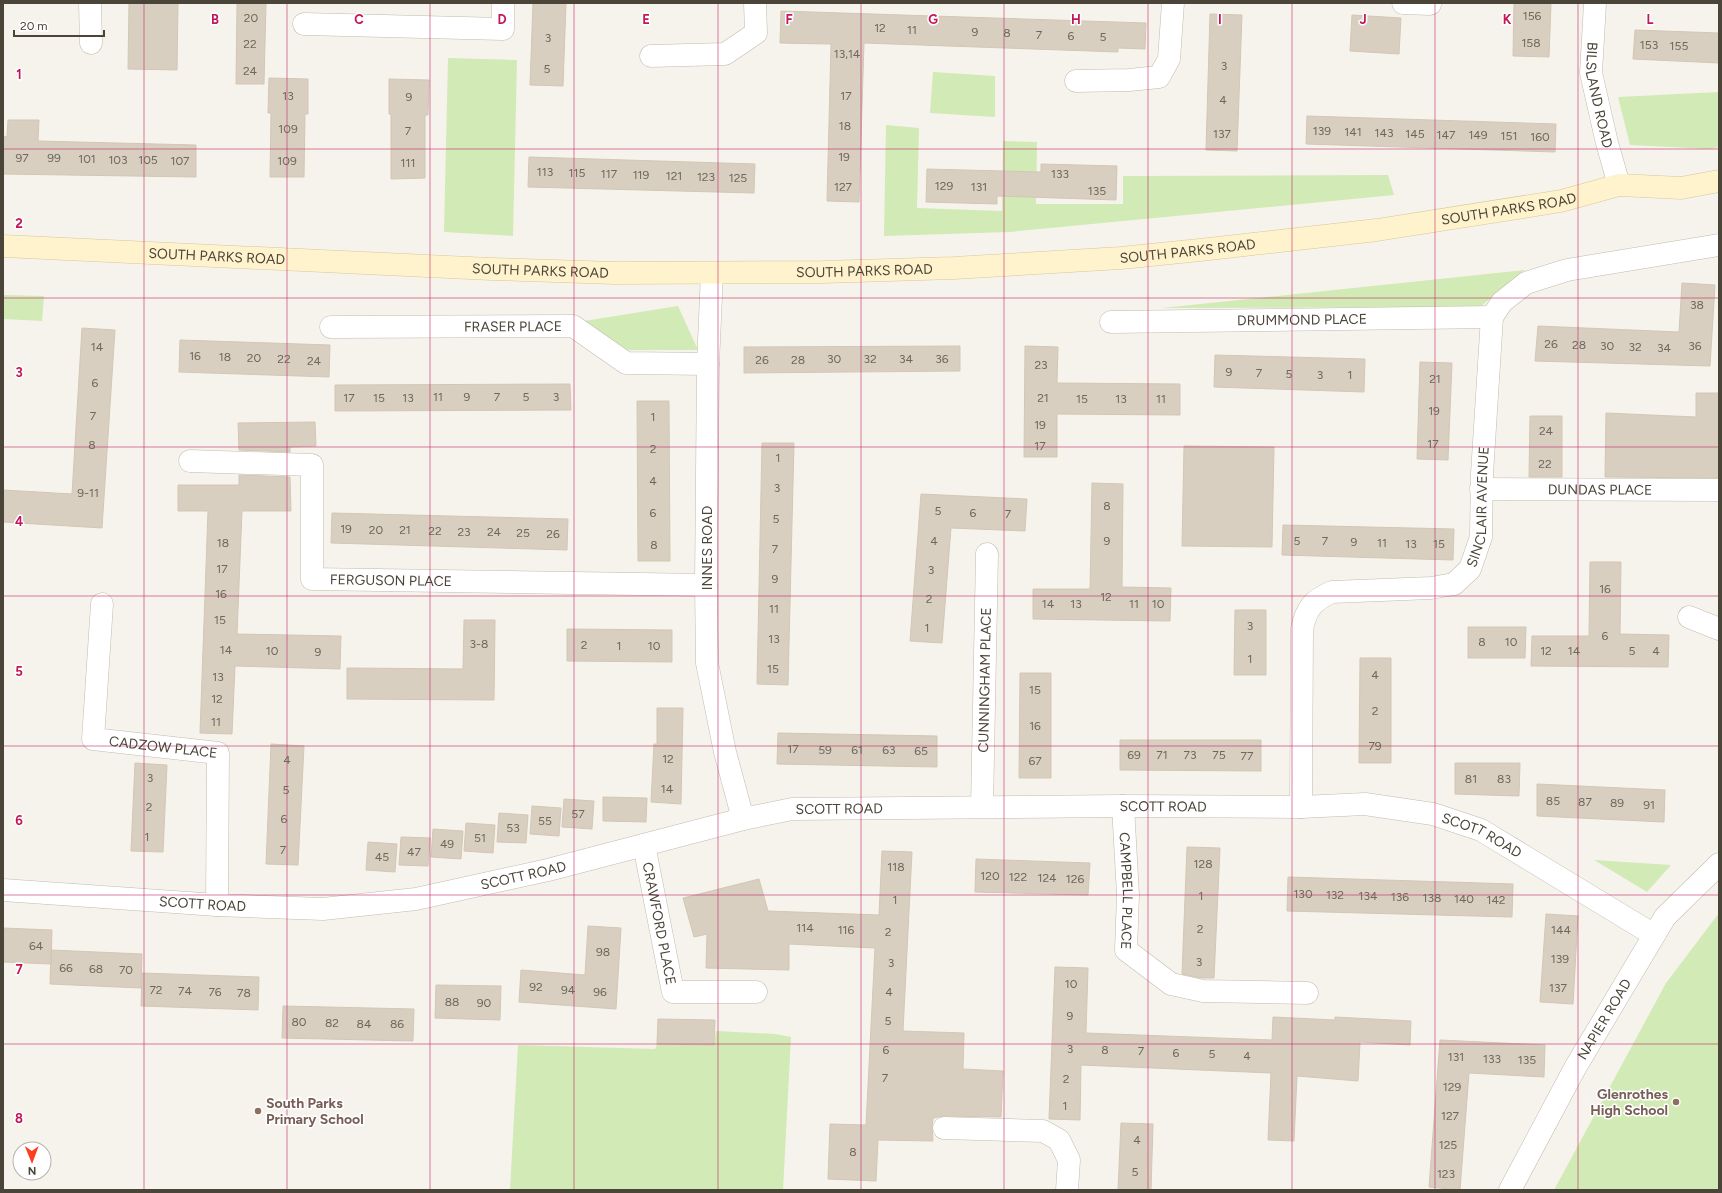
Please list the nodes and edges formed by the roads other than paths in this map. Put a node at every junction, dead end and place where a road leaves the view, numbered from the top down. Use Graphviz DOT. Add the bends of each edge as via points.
graph roads {
  1 [pos="90,3"];
  2 [pos="503,3"];
  3 [pos="755,3"];
  4 [pos="1173,3"];
  5 [pos="1403,3"];
  6 [pos="1595,3"];
  7 [pos="1430,4"];
  8 [pos="304,24"];
  9 [pos="91,43"];
  10 [pos="651,56"];
  11 [pos="1076,81"];
  12 [pos="1719,181"];
  13 [pos="1619,185"];
  14 [pos="3,246"];
  15 [pos="1719,246"];
  16 [pos="712,273"];
  17 [pos="1492,317"];
  18 [pos="1111,322"];
  19 [pos="331,327"];
  20 [pos="708,364"];
  21 [pos="190,460"];
  22 [pos="1481,489"];
  23 [pos="1719,490"];
  24 [pos="986,554"];
  25 [pos="706,586"];
  26 [pos="102,604"];
  27 [pos="1689,616"];
  28 [pos="1719,629"];
  29 [pos="1123,806"];
  30 [pos="982,807"];
  31 [pos="1301,807"];
  32 [pos="743,819"];
  33 [pos="644,845"];
  34 [pos="1719,864"];
  35 [pos="3,890"];
  36 [pos="217,905"];
  37 [pos="1654,935"];
  38 [pos="756,992"];
  39 [pos="1307,992"];
  40 [pos="944,1128"];
  41 [pos="1067,1190"];
  42 [pos="1510,1190"];
  1 -- 9 [label="street"];
  2 -- 8 [label="street" via="503,29"];
  3 -- 10 [label="street" via="756,33 725,54"];
  4 -- 11 [label="street" via="1169,59 1159,77"];
  5 -- 7 [label="street"];
  6 -- 13 [label="street, BILSLAND ROAD" via="1591,73"];
  12 -- 13 [label="street, SOUTH PARKS ROAD" via="1681,188"];
  13 -- 16 [label="street, SOUTH PARKS ROAD" via="1561,201 1377,230 1121,258 954,268"];
  14 -- 16 [label="street, SOUTH PARKS ROAD" via="491,269"];
  15 -- 17 [label="street" via="1567,270 1526,283 1502,302"];
  16 -- 20 [label="street, INNES ROAD"];
  17 -- 18 [label="street, DRUMMOND PLACE"];
  17 -- 22 [label="street, SINCLAIR AVENUE"];
  19 -- 20 [label="street, FRASER PLACE" via="573,326 626,363"];
  20 -- 25 [label="street, INNES ROAD"];
  21 -- 25 [label="street, FERGUSON PLACE" via="312,465 312,579"];
  22 -- 23 [label="street, DUNDAS PLACE"];
  22 -- 31 [label="street, SINCLAIR AVENUE" via="1481,537 1470,569 1454,584 1431,588 1332,592 1318,598 1305,615 1302,629"];
  24 -- 30 [label="street, CUNNINGHAM PLACE"];
  25 -- 32 [label="street, INNES ROAD" via="707,663 725,752"];
  26 -- 36 [label="street, CADZOW PLACE" via="93,739 218,753"];
  27 -- 28 [label="street"];
  29 -- 30 [label="street, SCOTT ROAD"];
  29 -- 31 [label="street, SCOTT ROAD"];
  29 -- 39 [label="street, CAMPBELL PLACE" via="1128,895 1126,950 1171,984 1203,991"];
  30 -- 32 [label="street, SCOTT ROAD" via="792,809"];
  31 -- 37 [label="street, SCOTT ROAD" via="1365,804 1433,814 1482,830"];
  32 -- 33 [label="street, SCOTT ROAD"];
  33 -- 36 [label="street, SCOTT ROAD" via="548,870 416,899 323,909"];
  33 -- 38 [label="street, CRAWFORD PLACE" via="673,992"];
  34 -- 37 [label="street, NAPIER ROAD" via="1665,917"];
  35 -- 36 [label="street, SCOTT ROAD"];
  37 -- 42 [label="street, NAPIER ROAD" via="1575,1068"];
  40 -- 41 [label="street" via="1043,1131 1059,1140 1069,1160"];
}
